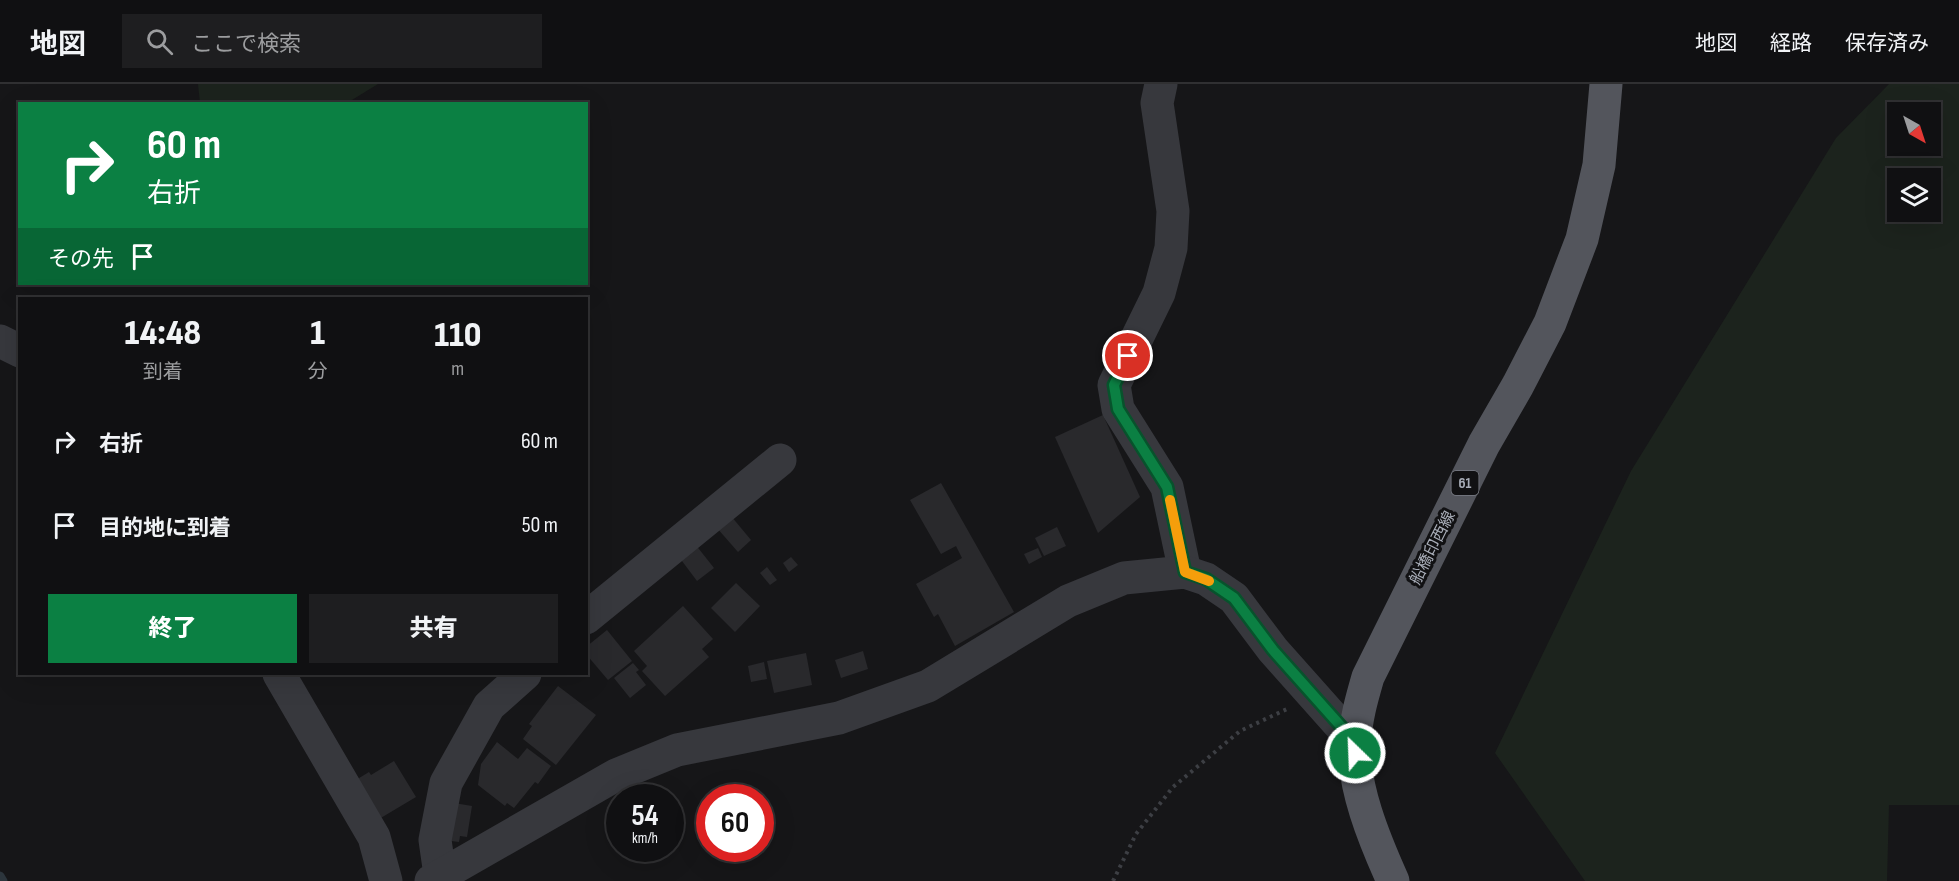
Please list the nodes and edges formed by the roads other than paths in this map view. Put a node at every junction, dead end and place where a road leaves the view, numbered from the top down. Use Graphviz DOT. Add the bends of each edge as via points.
graph roads {
  1 [pos="1161,84"];
  2 [pos="1606,84"];
  3 [pos="0,342"];
  4 [pos="18,350"];
  5 [pos="780,460"];
  6 [pos="1185,572"];
  7 [pos="588,616"];
  8 [pos="280,675"];
  9 [pos="524,675"];
  10 [pos="1354,741"];
  11 [pos="436,878"];
  12 [pos="386,881"];
  13 [pos="1393,881"];
  1 -- 6 [label="street" via="1158,103 1173,211 1171,248 1159,294 1114,385 1118,409 1167,487"];
  2 -- 10 [label="main road, 船橋印西線 / 61" via="1599,165 1582,239 1550,323 1484,444 1368,677"];
  3 -- 4 [label="street"];
  5 -- 7 [label="street"];
  6 -- 10 [label="street" via="1206,579 1234,598 1273,650"];
  6 -- 11 [label="street" via="1124,578 1077,597 928,686 839,718 677,750 616,776"];
  8 -- 12 [label="street" via="374,837"];
  9 -- 11 [label="street" via="489,705 446,783 435,840"];
  10 -- 13 [label="main road, 船橋印西線 / 61" via="1355,766 1373,837"];
}
